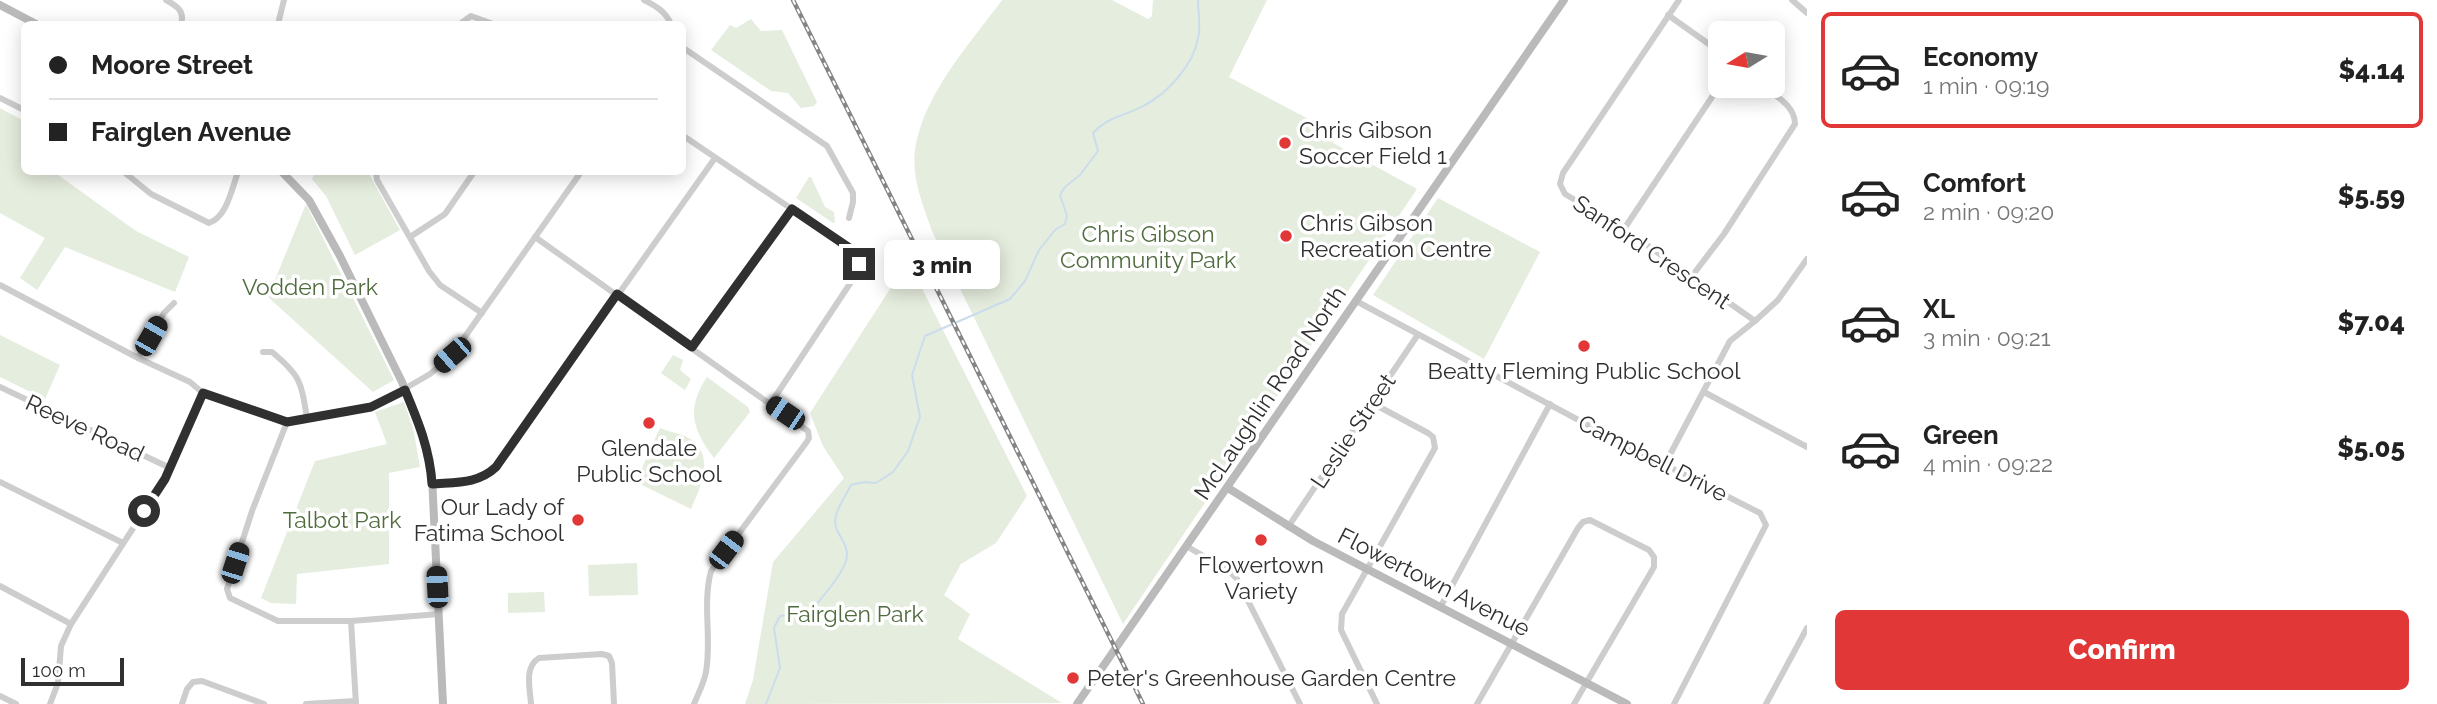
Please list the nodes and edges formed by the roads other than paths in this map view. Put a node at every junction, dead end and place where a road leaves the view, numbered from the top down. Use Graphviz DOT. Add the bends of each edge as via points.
graph roads {
  1 [pos="166,0"];
  2 [pos="284,0"];
  3 [pos="644,0"];
  4 [pos="1679,0"];
  5 [pos="1562,1"];
  6 [pos="1797,2"];
  7 [pos="0,5"];
  8 [pos="1807,13"];
  9 [pos="1668,15"];
  10 [pos="30,21"];
  11 [pos="181,21"];
  12 [pos="279,21"];
  13 [pos="464,21"];
  14 [pos="485,21"];
  15 [pos="669,21"];
  16 [pos="1708,43"];
  17 [pos="686,50"];
  18 [pos="0,98"];
  19 [pos="1711,98"];
  20 [pos="1778,98"];
  21 [pos="21,108"];
  22 [pos="686,138"];
  23 [pos="715,158"];
  24 [pos="128,175"];
  25 [pos="237,175"];
  26 [pos="285,175"];
  27 [pos="376,175"];
  28 [pos="472,175"];
  29 [pos="579,175"];
  30 [pos="792,209"];
  31 [pos="849,218"];
  32 [pos="1624,229"];
  33 [pos="410,237"];
  34 [pos="535,237"];
  35 [pos="1807,259"];
  36 [pos="1805,268"];
  37 [pos="1692,276"];
  38 [pos="0,285"];
  39 [pos="617,294"];
  40 [pos="1356,301"];
  41 [pos="174,303"];
  42 [pos="482,313"];
  43 [pos="1755,321"];
  44 [pos="1417,336"];
  45 [pos="692,347"];
  46 [pos="263,352"];
  47 [pos="138,358"];
  48 [pos="0,387"];
  49 [pos="405,390"];
  50 [pos="1704,392"];
  51 [pos="203,393"];
  52 [pos="771,403"];
  53 [pos="1372,403"];
  54 [pos="1550,404"];
  55 [pos="307,418"];
  56 [pos="287,422"];
  57 [pos="1807,447"];
  58 [pos="1665,464"];
  59 [pos="170,468"];
  60 [pos="0,482"];
  61 [pos="432,484"];
  62 [pos="1228,488"];
  63 [pos="1288,527"];
  64 [pos="124,543"];
  65 [pos="1188,547"];
  66 [pos="1367,568"];
  67 [pos="0,586"];
  68 [pos="1440,606"];
  69 [pos="439,614"];
  70 [pos="351,621"];
  71 [pos="71,624"];
  72 [pos="1807,628"];
  73 [pos="1513,645"];
  74 [pos="1588,683"];
  75 [pos="0,696"];
  76 [pos="356,703"];
  77 [pos="16,704"];
  78 [pos="50,704"];
  79 [pos="182,704"];
  80 [pos="264,704"];
  81 [pos="306,704"];
  82 [pos="443,704"];
  83 [pos="531,704"];
  84 [pos="614,704"];
  85 [pos="694,704"];
  86 [pos="1077,704"];
  87 [pos="1300,704"];
  88 [pos="1377,704"];
  89 [pos="1478,704"];
  90 [pos="1574,704"];
  91 [pos="1627,704"];
  92 [pos="1674,704"];
  93 [pos="1766,704"];
  1 -- 11 [label="street" via="177,5"];
  2 -- 12 [label="street"];
  3 -- 15 [label="street"];
  4 -- 9 [label="street, Sanford Crescent"];
  5 -- 40 [label="street, McLaughlin Road North"];
  6 -- 8 [label="street"];
  7 -- 10 [label="street"];
  9 -- 16 [label="street"];
  9 -- 32 [label="street, Sanford Crescent" via="1560,184 1565,194"];
  13 -- 14 [label="street" via="471,16"];
  17 -- 31 [label="street" via="827,146 853,194"];
  18 -- 21 [label="street"];
  19 -- 32 [label="street"];
  20 -- 37 [label="street" via="1791,108 1795,124"];
  22 -- 23 [label="street"];
  23 -- 30 [label="street"];
  23 -- 39 [label="street"];
  24 -- 25 [label="street" via="151,194 209,223 222,214"];
  26 -- 49 [label="street" via="314,208"];
  27 -- 33 [label="street"];
  28 -- 33 [label="street" via="444,214"];
  29 -- 34 [label="street"];
  30 -- 45 [label="street"];
  30 -- 52 [label="street" via="851,249 859,264"];
  32 -- 37 [label="street, Sanford Crescent"];
  33 -- 42 [label="street" via="440,285"];
  34 -- 39 [label="street"];
  34 -- 42 [label="street"];
  35 -- 36 [label="street"];
  36 -- 43 [label="street"];
  37 -- 43 [label="street, Sanford Crescent"];
  38 -- 47 [label="street"];
  39 -- 45 [label="street"];
  39 -- 61 [label="street" via="496,467 474,481"];
  40 -- 44 [label="street, Campbell Drive"];
  40 -- 62 [label="street, McLaughlin Road North"];
  41 -- 47 [label="street"];
  42 -- 49 [label="street" via="452,355"];
  43 -- 50 [label="street" via="1730,341"];
  44 -- 53 [label="street, Leslie Street"];
  44 -- 54 [label="street, Campbell Drive"];
  45 -- 52 [label="street"];
  46 -- 55 [label="street" via="272,352 296,374"];
  47 -- 51 [label="street" via="190,382"];
  48 -- 59 [label="street, Reeve Road"];
  49 -- 55 [label="street" via="371,407"];
  49 -- 61 [label="street" via="429,455"];
  50 -- 57 [label="street"];
  50 -- 58 [label="street"];
  51 -- 56 [label="street"];
  51 -- 59 [label="street"];
  52 -- 85 [label="street" via="808,431 809,438 711,571 706,591 708,657"];
  53 -- 63 [label="street, Leslie Street"];
  53 -- 66 [label="street" via="1428,433 1435,448"];
  54 -- 58 [label="street, Campbell Drive"];
  54 -- 68 [label="street"];
  55 -- 56 [label="street"];
  56 -- 70 [label="street" via="227,589 230,598 278,621"];
  58 -- 92 [label="street, Campbell Drive" via="1760,513 1766,525"];
  59 -- 64 [label="street"];
  60 -- 64 [label="street"];
  61 -- 69 [label="street"];
  62 -- 63 [label="street, Flowertown Avenue"];
  62 -- 65 [label="street, McLaughlin Road North"];
  63 -- 66 [label="street, Flowertown Avenue"];
  64 -- 71 [label="street"];
  65 -- 86 [label="street, McLaughlin Road North"];
  65 -- 87 [label="street" via="1237,579"];
  66 -- 68 [label="street, Flowertown Avenue"];
  66 -- 88 [label="street" via="1342,614 1340,631"];
  67 -- 71 [label="street"];
  68 -- 73 [label="street, Flowertown Avenue"];
  69 -- 70 [label="street"];
  69 -- 82 [label="street"];
  70 -- 76 [label="street"];
  71 -- 78 [label="street" via="61,646 58,683"];
  72 -- 93 [label="street"];
  73 -- 74 [label="street, Flowertown Avenue"];
  73 -- 74 [label="street" via="1578,528 1590,520 1649,550 1654,567"];
  73 -- 89 [label="street"];
  74 -- 90 [label="street"];
  74 -- 91 [label="street, Flowertown Avenue"];
  75 -- 77 [label="street"];
  76 -- 81 [label="street"];
  79 -- 80 [label="street" via="193,682 202,681"];
  83 -- 84 [label="street" via="532,662 602,654 612,663"];
}
